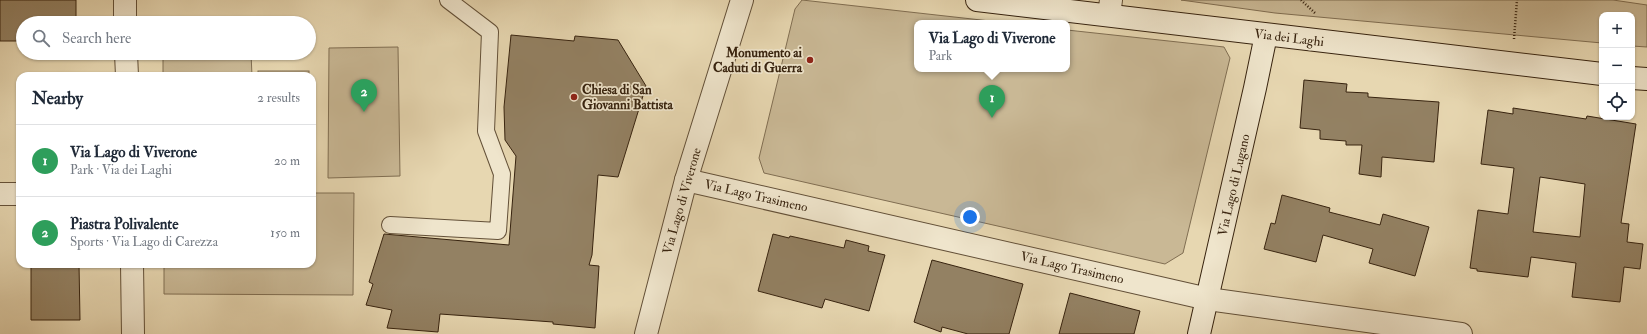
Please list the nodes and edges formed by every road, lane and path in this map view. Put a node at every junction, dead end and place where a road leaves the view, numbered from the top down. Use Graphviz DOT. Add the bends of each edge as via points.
graph roads {
  1 [pos="125,0"];
  2 [pos="448,0"];
  3 [pos="742,0"];
  4 [pos="977,0"];
  5 [pos="1518,0"];
  6 [pos="1110,8"];
  7 [pos="125,16"];
  8 [pos="1266,35"];
  9 [pos="126,60"];
  10 [pos="1511,64"];
  11 [pos="127,72"];
  12 [pos="1599,74"];
  13 [pos="1635,78"];
  14 [pos="1647,80"];
  15 [pos="686,180"];
  16 [pos="0,194"];
  17 [pos="16,194"];
  18 [pos="390,225"];
  19 [pos="132,268"];
  20 [pos="1208,299"];
  21 [pos="133,334"];
  22 [pos="646,334"];
  23 [pos="1200,334"];
  24 [pos="1461,334"];
  1 -- 7 [label="street"];
  2 -- 18 [label="lane" via="490,32 486,131 502,174 498,231"];
  3 -- 15 [label="street, Via Lago di Viverone"];
  4 -- 6 [label="street, Via dei Laghi"];
  5 -- 10 [label="path"];
  6 -- 8 [label="street, Via dei Laghi"];
  8 -- 10 [label="street, Via dei Laghi"];
  8 -- 20 [label="street, Via Lago di Lugano"];
  9 -- 11 [label="street"];
  10 -- 12 [label="street, Via dei Laghi"];
  13 -- 14 [label="street"];
  15 -- 20 [label="street, Via Lago Trasimeno"];
  15 -- 22 [label="street, Via Lago di Viverone"];
  16 -- 17 [label="street"];
  19 -- 21 [label="street"];
  20 -- 23 [label="street, Via Lago di Lugano"];
  20 -- 24 [label="street, Via Lago Trasimeno"];
}
